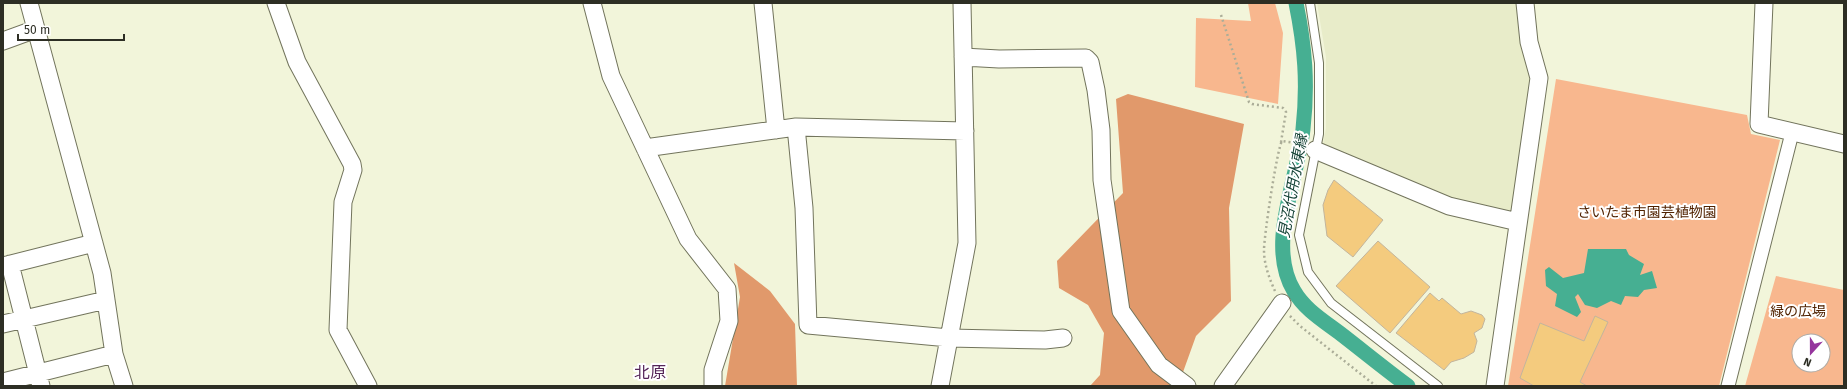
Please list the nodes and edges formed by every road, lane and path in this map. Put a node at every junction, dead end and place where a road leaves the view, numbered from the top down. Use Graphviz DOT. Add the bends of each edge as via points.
graph roads {
  1 [pos="29,3"];
  2 [pos="276,3"];
  3 [pos="592,3"];
  4 [pos="763,3"];
  5 [pos="962,3"];
  6 [pos="1310,3"];
  7 [pos="1524,3"];
  8 [pos="1764,3"];
  9 [pos="1221,15"];
  10 [pos="36,29"];
  11 [pos="3,41"];
  12 [pos="963,57"];
  13 [pos="796,127"];
  14 [pos="776,130"];
  15 [pos="965,131"];
  16 [pos="1792,133"];
  17 [pos="1281,142"];
  18 [pos="1290,142"];
  19 [pos="1844,144"];
  20 [pos="645,148"];
  21 [pos="1315,150"];
  22 [pos="1518,222"];
  23 [pos="94,243"];
  24 [pos="6,265"];
  25 [pos="106,300"];
  26 [pos="1282,303"];
  27 [pos="24,319"];
  28 [pos="3,324"];
  29 [pos="949,338"];
  30 [pos="1064,338"];
  31 [pos="114,354"];
  32 [pos="40,379"];
  33 [pos="3,382"];
  34 [pos="124,386"];
  35 [pos="368,386"];
  36 [pos="713,386"];
  37 [pos="940,386"];
  38 [pos="1187,386"];
  39 [pos="1223,386"];
  40 [pos="1376,386"];
  41 [pos="1438,386"];
  42 [pos="1496,386"];
  43 [pos="1728,386"];
  1 -- 10 [label="street"];
  2 -- 35 [label="street" via="297,62 352,164 353,170 343,202 338,330"];
  3 -- 20 [label="street" via="611,76"];
  4 -- 14 [label="street"];
  5 -- 12 [label="street"];
  6 -- 21 [label="lane" via="1320,63 1319,134"];
  7 -- 22 [label="street" via="1529,42 1539,78"];
  8 -- 16 [label="street" via="1759,124"];
  9 -- 17 [label="path" via="1249,102 1284,108 1286,112"];
  10 -- 11 [label="street"];
  10 -- 23 [label="street"];
  12 -- 15 [label="street"];
  12 -- 38 [label="street" via="1086,58 1090,62 1096,90 1102,180 1121,311 1159,365"];
  13 -- 14 [label="street"];
  13 -- 15 [label="street"];
  13 -- 29 [label="street" via="804,208 808,325"];
  14 -- 20 [label="street"];
  15 -- 29 [label="street" via="967,243"];
  16 -- 19 [label="street"];
  16 -- 43 [label="street"];
  17 -- 18 [label="path"];
  17 -- 26 [label="path" via="1264,250 1271,283"];
  20 -- 36 [label="street" via="688,239 727,289 729,321 713,370"];
  21 -- 22 [label="street" via="1448,206"];
  21 -- 41 [label="lane" via="1299,235 1308,272 1331,303"];
  22 -- 42 [label="street"];
  23 -- 24 [label="street"];
  23 -- 25 [label="street"];
  24 -- 27 [label="street"];
  25 -- 27 [label="street"];
  25 -- 31 [label="street"];
  26 -- 39 [label="street"];
  26 -- 40 [label="path" via="1300,326"];
  27 -- 28 [label="street"];
  27 -- 32 [label="street"];
  29 -- 30 [label="street"];
  29 -- 37 [label="street"];
  31 -- 32 [label="street"];
  31 -- 34 [label="street"];
  32 -- 33 [label="street"];
}
